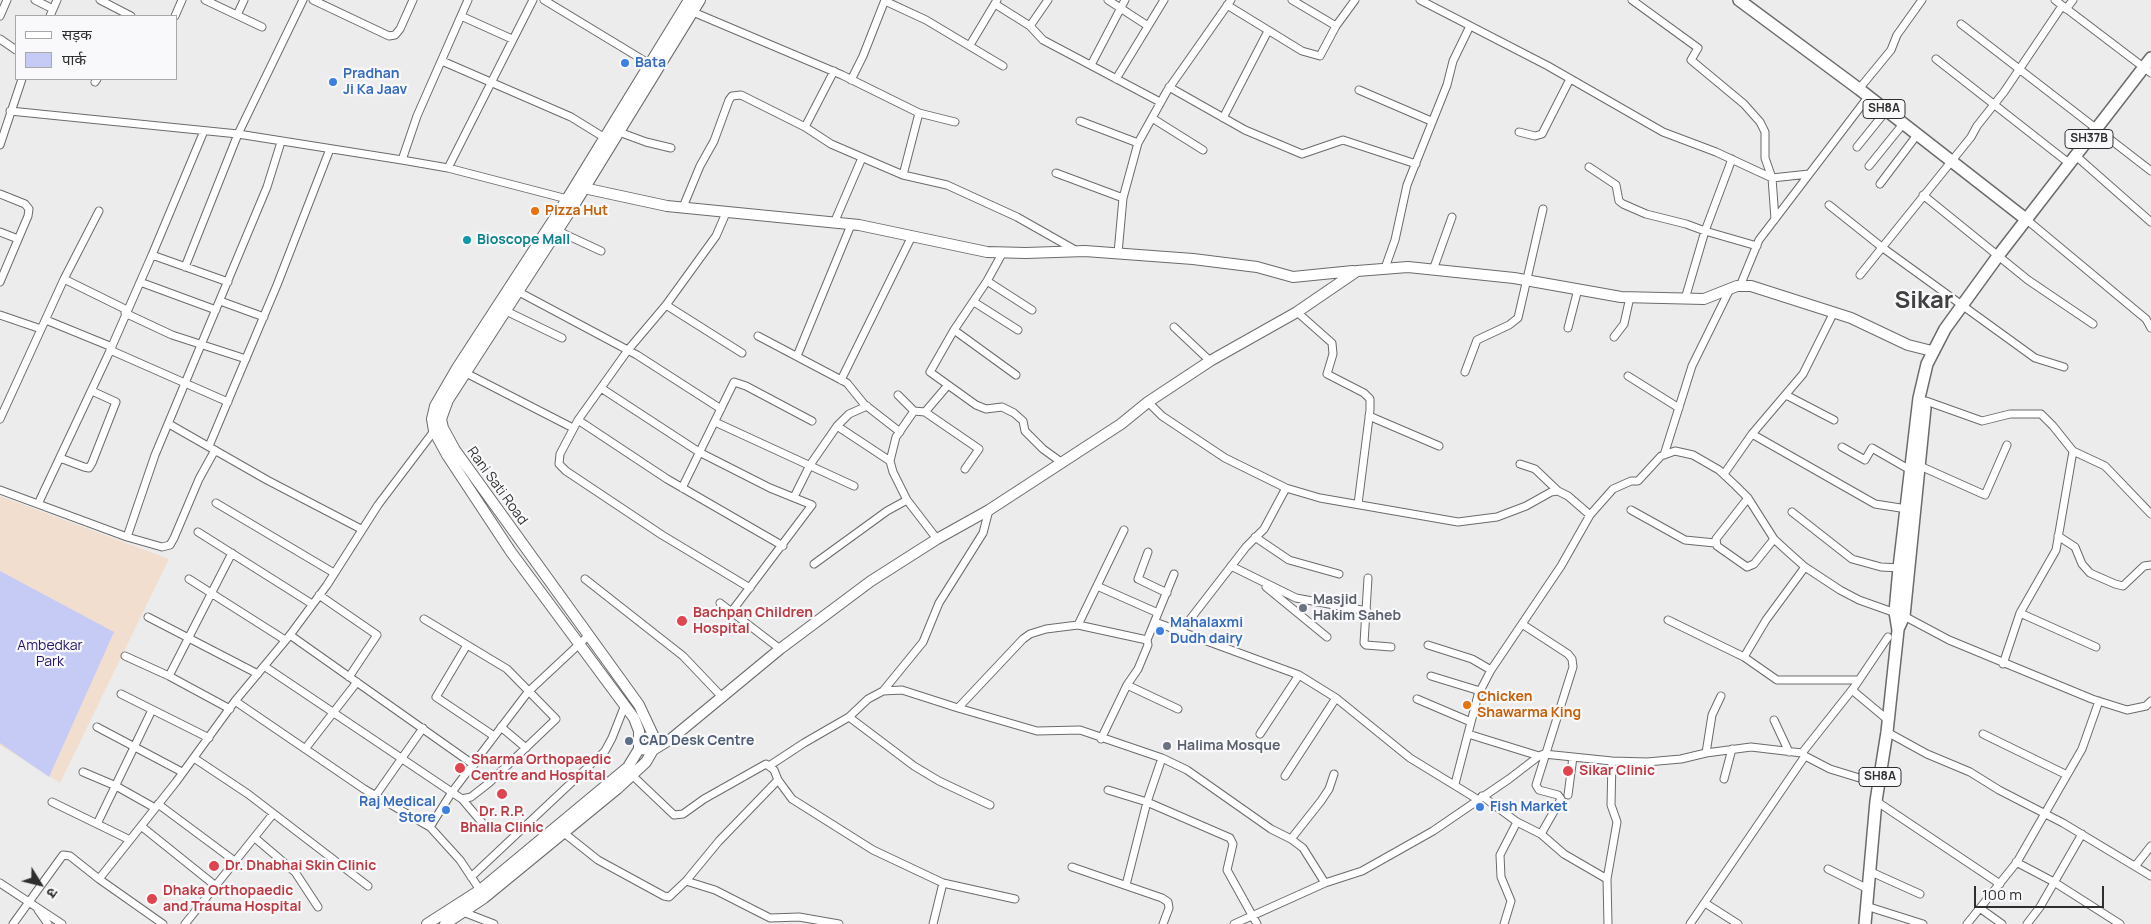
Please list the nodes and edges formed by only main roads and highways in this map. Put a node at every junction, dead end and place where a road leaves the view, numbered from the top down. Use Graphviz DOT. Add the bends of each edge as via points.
graph roads {
  1 [pos="1739,0"];
  2 [pos="2151,58"];
  3 [pos="2147,70"];
  4 [pos="2027,220"];
  5 [pos="1925,376"];
  6 [pos="1917,470"];
  7 [pos="1865,924"];
  1 -- 4 [label="main road, SH8A"];
  2 -- 3 [label="main road, SH37B"];
  3 -- 4 [label="main road, SH37B" via="2096,129"];
  4 -- 5 [label="main road, SH8A" via="1932,351"];
  5 -- 6 [label="main road, SH8A" via="1926,401"];
  5 -- 6 [label="main road, SH8A" via="1919,398"];
  6 -- 7 [label="main road, SH8A" via="1888,726 1876,801"];
}
